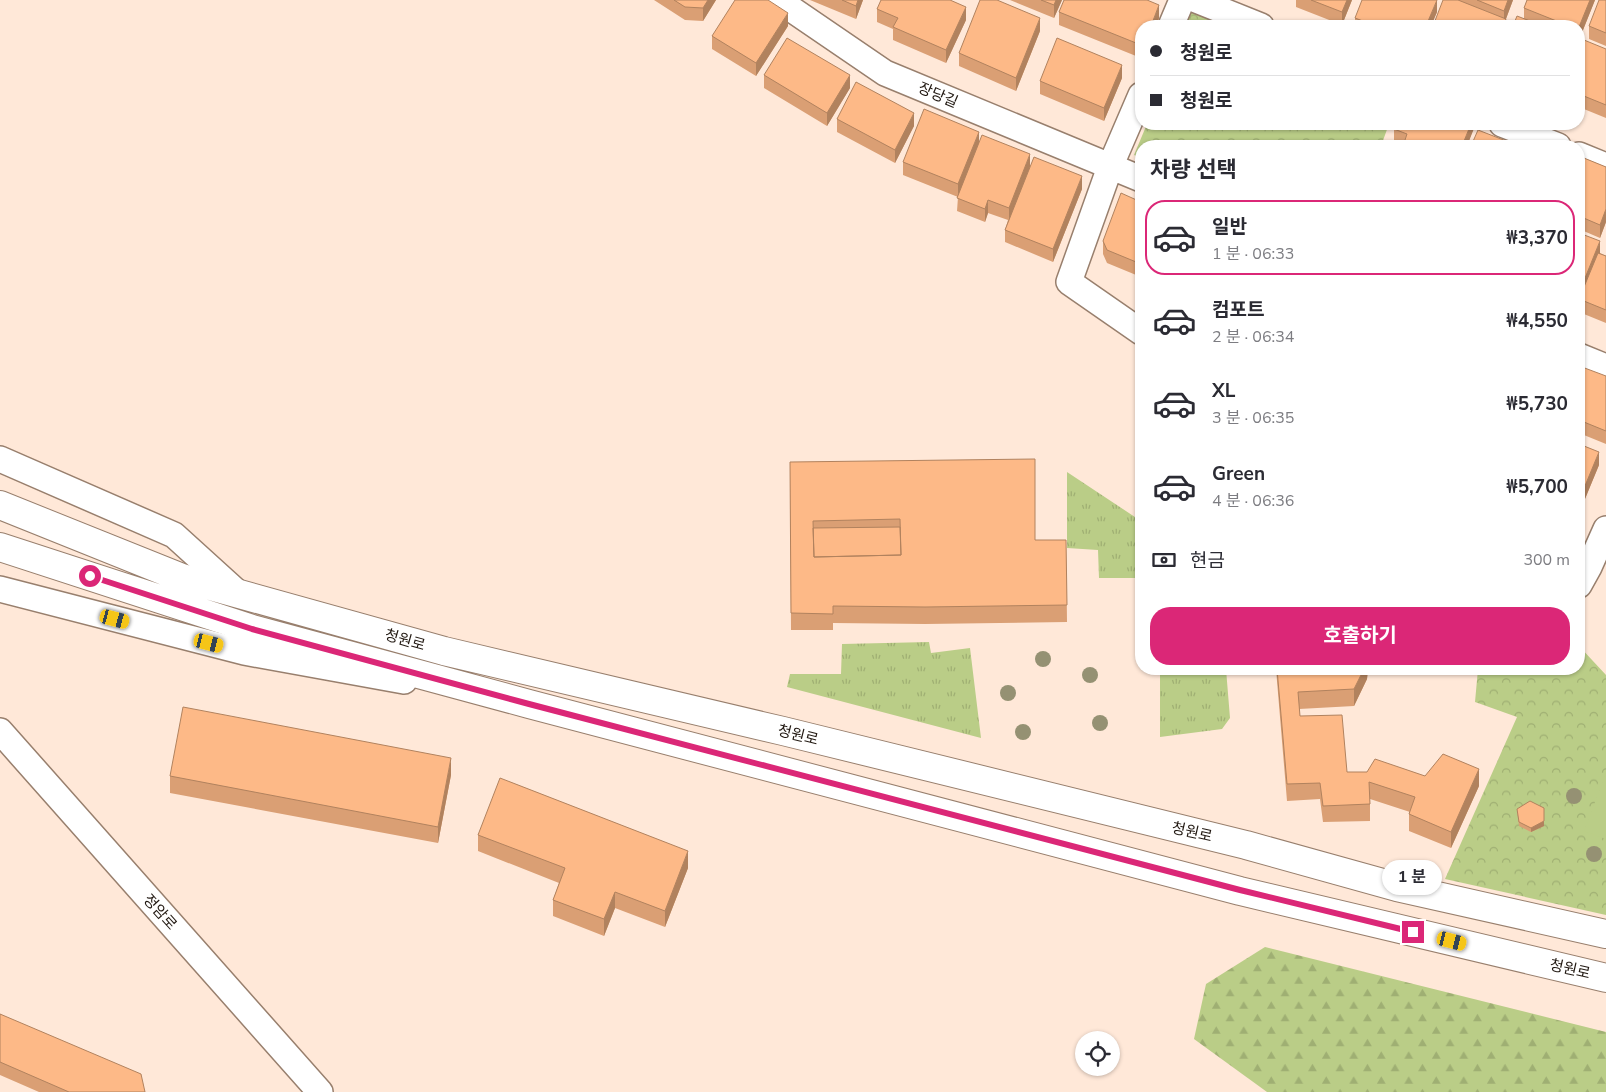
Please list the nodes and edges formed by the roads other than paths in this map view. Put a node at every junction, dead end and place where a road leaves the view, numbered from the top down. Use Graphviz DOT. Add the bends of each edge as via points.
graph roads {
  1 [pos="778,0"];
  2 [pos="1182,0"];
  3 [pos="1196,0"];
  4 [pos="1174,20"];
  5 [pos="1246,20"];
  6 [pos="1135,109"];
  7 [pos="1517,130"];
  8 [pos="1543,140"];
  9 [pos="1585,157"];
  10 [pos="1606,166"];
  11 [pos="1110,167"];
  12 [pos="1135,177"];
  13 [pos="1135,328"];
  14 [pos="1585,358"];
  15 [pos="1606,367"];
  16 [pos="0,458"];
  17 [pos="0,505"];
  18 [pos="1606,529"];
  19 [pos="0,547"];
  20 [pos="1591,576"];
  21 [pos="0,588"];
  22 [pos="239,594"];
  23 [pos="529,704"];
  24 [pos="0,731"];
  25 [pos="1606,934"];
  26 [pos="1606,978"];
  27 [pos="320,1092"];
  1 -- 11 [label="street, 장당길" via="885,73"];
  2 -- 4 [label="street"];
  3 -- 5 [label="street"];
  6 -- 11 [label="street"];
  7 -- 8 [label="street"];
  9 -- 10 [label="street"];
  11 -- 12 [label="street, 장당길"];
  11 -- 13 [label="street" via="1069,282"];
  14 -- 15 [label="street"];
  16 -- 22 [label="street" via="174,535"];
  17 -- 22 [label="main road, 청원로" via="182,578"];
  18 -- 20 [label="street"];
  19 -- 23 [label="main road, 청원로" via="252,629"];
  21 -- 23 [label="street" via="244,652"];
  22 -- 25 [label="main road, 청원로" via="444,651 1246,845 1397,887"];
  23 -- 26 [label="main road, 청원로" via="1240,890"];
  24 -- 27 [label="street, 정암로"];
}
